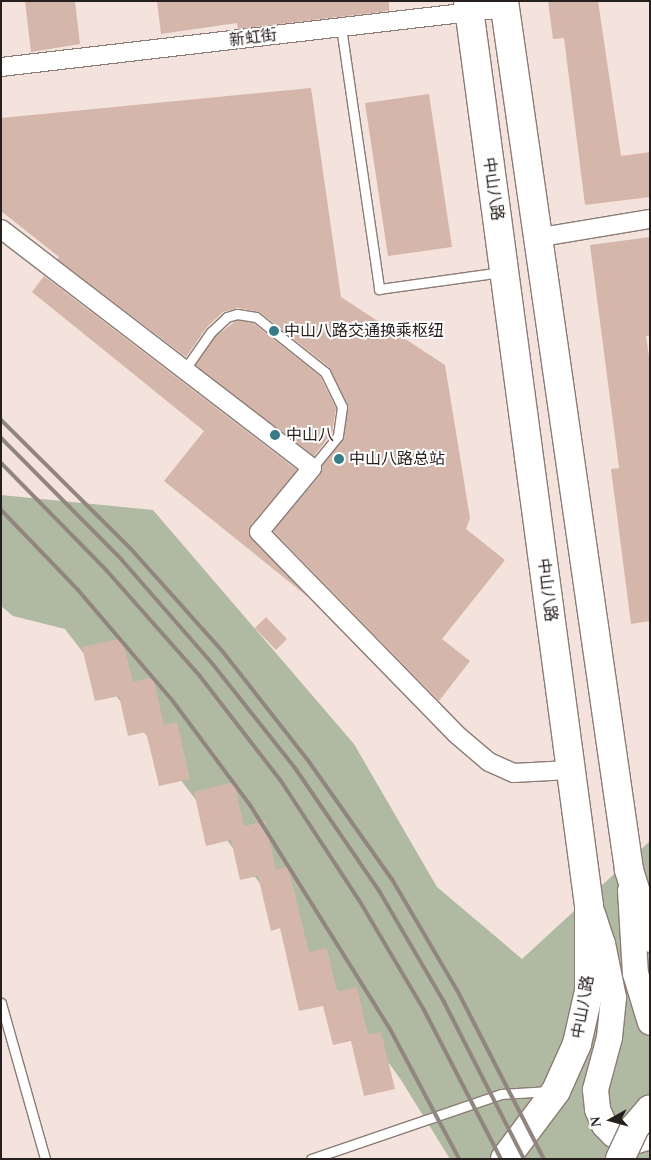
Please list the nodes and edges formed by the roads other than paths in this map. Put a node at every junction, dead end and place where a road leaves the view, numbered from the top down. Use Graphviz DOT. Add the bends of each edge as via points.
graph roads {
  1 [pos="504,5"];
  2 [pos="468,6"];
  3 [pos="341,27"];
  4 [pos="1,67"];
  5 [pos="650,219"];
  6 [pos="1,229"];
  7 [pos="536,238"];
  8 [pos="504,272"];
  9 [pos="185,369"];
  10 [pos="312,468"];
  11 [pos="569,770"];
  12 [pos="629,870"];
  13 [pos="589,906"];
  14 [pos="650,938"];
  15 [pos="1,1003"];
  16 [pos="650,1022"];
  17 [pos="556,1091"];
  18 [pos="650,1109"];
  19 [pos="650,1136"];
  20 [pos="45,1159"];
  21 [pos="311,1159"];
  22 [pos="505,1159"];
  23 [pos="620,1159"];
  1 -- 2 [label="street, 新虹街"];
  1 -- 7 [label="main road"];
  2 -- 3 [label="street, 新虹街"];
  2 -- 8 [label="main road, 中山八路"];
  3 -- 4 [label="street, 新虹街"];
  3 -- 8 [label="lane" via="378,289"];
  5 -- 7 [label="street"];
  6 -- 9 [label="street"];
  7 -- 12 [label="main road"];
  8 -- 11 [label="main road, 中山八路"];
  9 -- 10 [label="street"];
  9 -- 10 [label="lane" via="210,332 227,318 236,314 256,317 325,372 342,407 338,436"];
  10 -- 11 [label="street" via="259,532 456,734 489,762 514,773"];
  11 -- 13 [label="main road, 中山八路"];
  12 -- 14 [label="main road"];
  12 -- 16 [label="street" via="635,973"];
  13 -- 17 [label="main road, 中山八路" via="589,983 585,1016 568,1068"];
  13 -- 19 [label="street" via="602,943 612,997 609,1037 595,1089 597,1109 613,1134 636,1140"];
  15 -- 20 [label="lane"];
  17 -- 21 [label="lane" via="501,1094"];
  17 -- 22 [label="main road, 中山八路"];
  18 -- 23 [label="main road, bridge" via="635,1127"];
}
